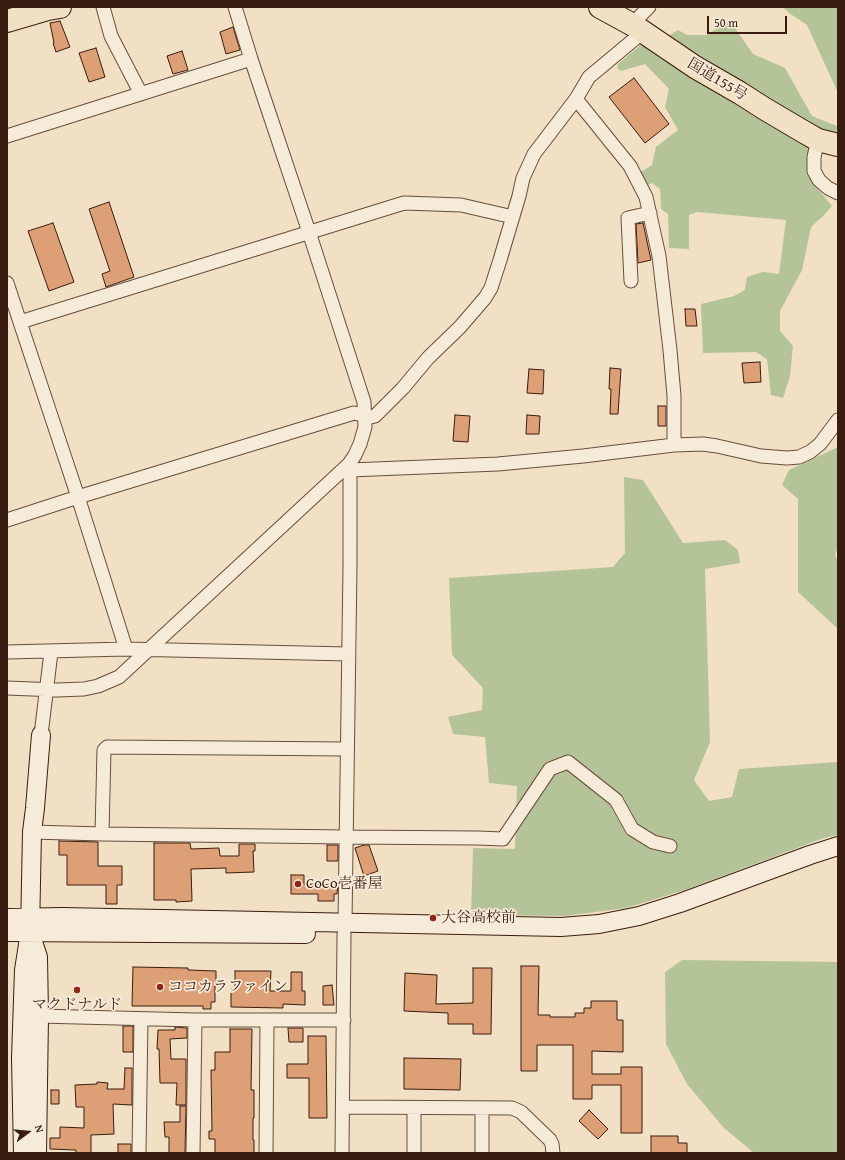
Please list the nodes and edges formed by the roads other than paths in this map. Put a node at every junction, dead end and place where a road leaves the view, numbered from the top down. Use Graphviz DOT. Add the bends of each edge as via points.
graph roads {
  1 [pos="60,7"];
  2 [pos="103,7"];
  3 [pos="236,7"];
  4 [pos="600,7"];
  5 [pos="649,7"];
  6 [pos="7,21"];
  7 [pos="638,28"];
  8 [pos="251,59"];
  9 [pos="140,94"];
  10 [pos="576,99"];
  11 [pos="7,136"];
  12 [pos="828,143"];
  13 [pos="838,193"];
  14 [pos="650,213"];
  15 [pos="513,217"];
  16 [pos="309,232"];
  17 [pos="631,281"];
  18 [pos="7,283"];
  19 [pos="20,322"];
  20 [pos="365,416"];
  21 [pos="838,420"];
  22 [pos="674,445"];
  23 [pos="349,467"];
  24 [pos="78,497"];
  25 [pos="7,520"];
  26 [pos="126,650"];
  27 [pos="148,650"];
  28 [pos="7,652"];
  29 [pos="51,652"];
  30 [pos="348,654"];
  31 [pos="7,688"];
  32 [pos="46,689"];
  33 [pos="41,735"];
  34 [pos="347,749"];
  35 [pos="32,832"];
  36 [pos="102,834"];
  37 [pos="346,838"];
  38 [pos="670,846"];
  39 [pos="838,846"];
  40 [pos="838,858"];
  41 [pos="7,918"];
  42 [pos="30,925"];
  43 [pos="345,928"];
  44 [pos="7,932"];
  45 [pos="39,1016"];
  46 [pos="141,1019"];
  47 [pos="195,1020"];
  48 [pos="267,1020"];
  49 [pos="344,1020"];
  50 [pos="343,1107"];
  51 [pos="414,1108"];
  52 [pos="482,1108"];
  53 [pos="23,1153"];
  54 [pos="37,1153"];
  55 [pos="139,1153"];
  56 [pos="193,1153"];
  57 [pos="266,1153"];
  58 [pos="342,1153"];
  59 [pos="414,1153"];
  60 [pos="482,1153"];
  61 [pos="553,1153"];
  1 -- 6 [label="highway"];
  2 -- 9 [label="street" via="111,36"];
  3 -- 8 [label="street"];
  4 -- 7 [label="highway, 国道155号"];
  5 -- 7 [label="street" via="641,15"];
  7 -- 10 [label="street" via="589,77"];
  7 -- 12 [label="highway, 国道155号" via="695,67"];
  8 -- 9 [label="street"];
  8 -- 16 [label="street"];
  9 -- 11 [label="street"];
  10 -- 14 [label="street" via="630,166 646,197"];
  10 -- 15 [label="street" via="534,154 523,178"];
  12 -- 13 [label="street" via="814,157 814,171 819,180"];
  14 -- 17 [label="street" via="628,218"];
  14 -- 22 [label="street" via="659,256 670,350 674,396"];
  15 -- 16 [label="street" via="461,205 404,203"];
  15 -- 20 [label="street" via="491,288 485,298 375,416"];
  16 -- 19 [label="street"];
  16 -- 20 [label="street" via="364,402"];
  18 -- 19 [label="street"];
  19 -- 24 [label="street"];
  20 -- 23 [label="street" via="360,444"];
  20 -- 24 [label="street" via="354,413"];
  21 -- 22 [label="street" via="820,444 799,457 761,456 703,444"];
  22 -- 23 [label="street" via="512,463 452,467"];
  23 -- 27 [label="street"];
  23 -- 30 [label="street"];
  24 -- 25 [label="street"];
  24 -- 26 [label="street"];
  26 -- 27 [label="street"];
  26 -- 29 [label="street"];
  27 -- 30 [label="street"];
  27 -- 32 [label="street" via="119,677 110,681 84,689"];
  28 -- 29 [label="street"];
  29 -- 32 [label="street"];
  30 -- 34 [label="street"];
  31 -- 32 [label="street"];
  32 -- 33 [label="street"];
  33 -- 35 [label="street"];
  34 -- 36 [label="street" via="108,747 104,750"];
  34 -- 37 [label="street"];
  35 -- 36 [label="street"];
  35 -- 42 [label="street"];
  36 -- 37 [label="street"];
  37 -- 38 [label="street" via="502,839 550,769 568,762 616,800 632,829 653,842"];
  37 -- 43 [label="street"];
  39 -- 43 [label="street" via="680,903 639,916 599,924 561,927"];
  40 -- 43 [label="street" via="676,916 637,928 599,935 561,938"];
  41 -- 42 [label="street"];
  42 -- 43 [label="street"];
  42 -- 44 [label="street"];
  42 -- 45 [label="street" via="38,957"];
  42 -- 53 [label="street" via="24,970 21,1058"];
  43 -- 49 [label="street"];
  45 -- 46 [label="street"];
  45 -- 54 [label="street"];
  46 -- 47 [label="street"];
  46 -- 55 [label="street"];
  47 -- 48 [label="street"];
  47 -- 56 [label="street"];
  48 -- 49 [label="street"];
  48 -- 57 [label="street"];
  49 -- 50 [label="street"];
  50 -- 51 [label="street"];
  50 -- 58 [label="street"];
  51 -- 52 [label="street"];
  51 -- 59 [label="street"];
  52 -- 60 [label="street"];
  52 -- 61 [label="street" via="509,1108 521,1112 550,1140"];
}
